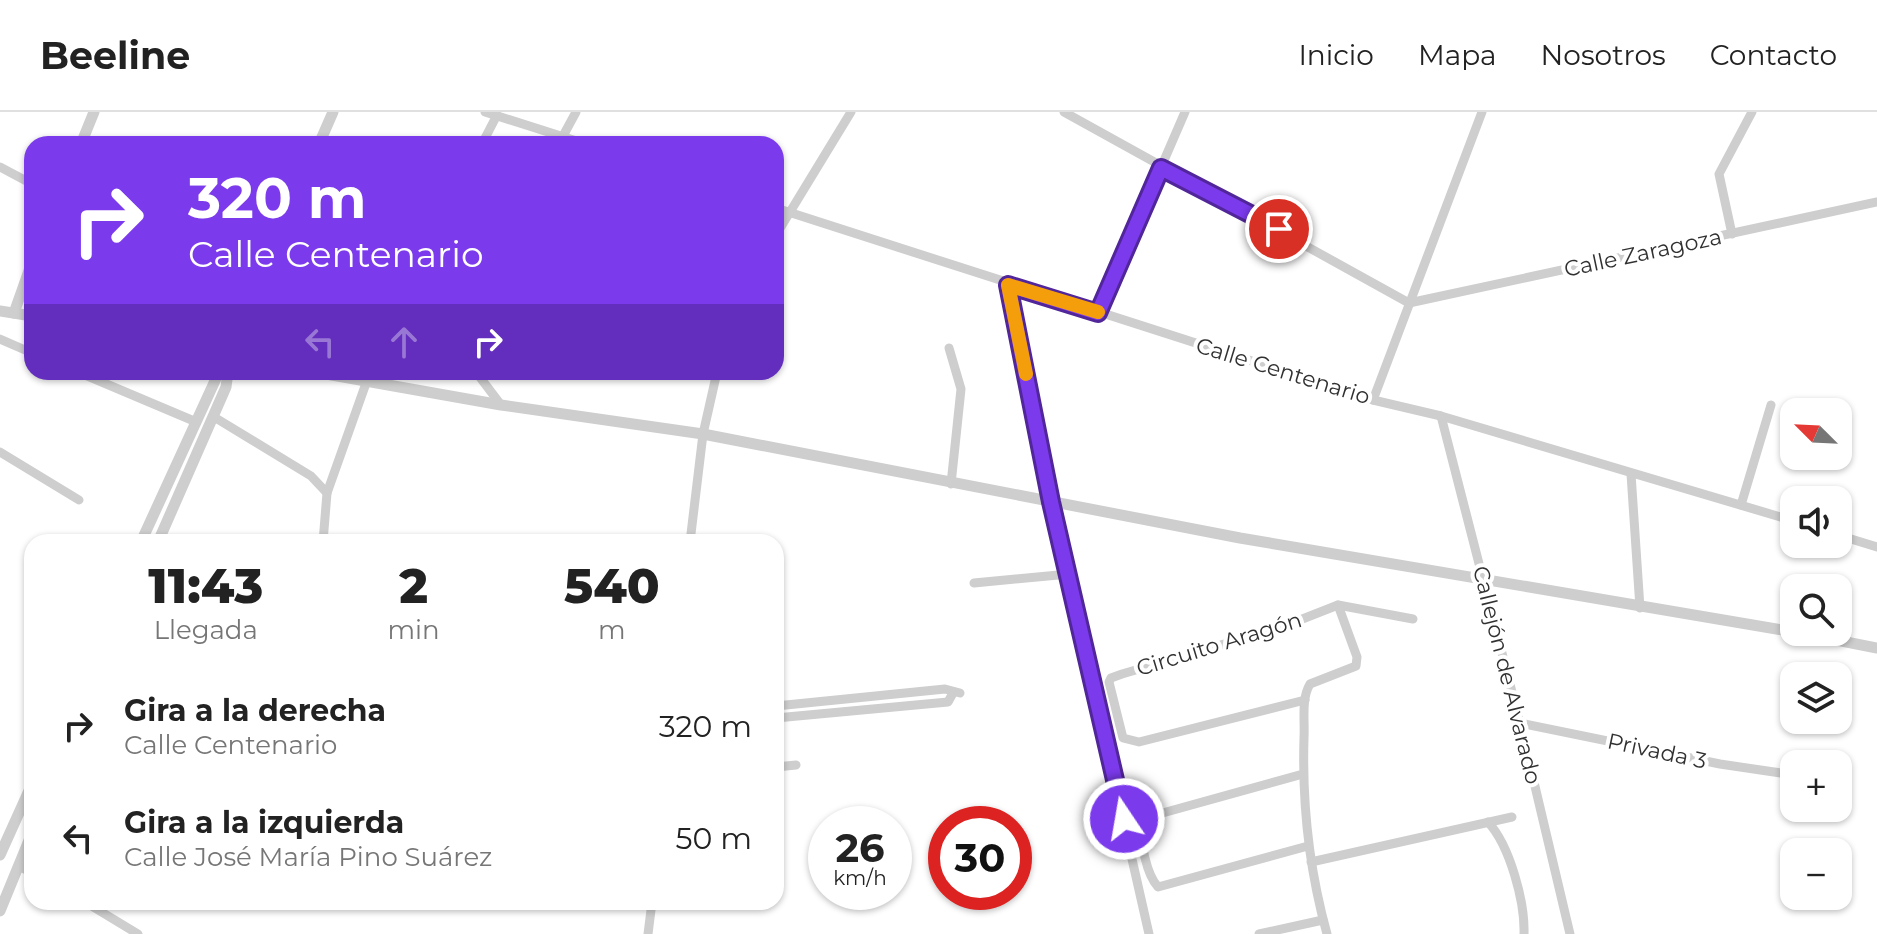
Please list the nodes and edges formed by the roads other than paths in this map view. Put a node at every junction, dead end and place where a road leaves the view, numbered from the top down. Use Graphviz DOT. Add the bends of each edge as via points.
graph roads {
  1 [pos="94,112"];
  2 [pos="333,112"];
  3 [pos="485,112"];
  4 [pos="576,112"];
  5 [pos="851,112"];
  6 [pos="1064,112"];
  7 [pos="1185,112"];
  8 [pos="1482,112"];
  9 [pos="1752,112"];
  10 [pos="497,115"];
  11 [pos="84,136"];
  12 [pos="322,136"];
  13 [pos="486,136"];
  14 [pos="563,136"];
  15 [pos="0,167"];
  16 [pos="1161,168"];
  17 [pos="24,180"];
  18 [pos="1877,202"];
  19 [pos="784,210"];
  20 [pos="789,212"];
  21 [pos="784,221"];
  22 [pos="1732,234"];
  23 [pos="24,285"];
  24 [pos="1008,285"];
  25 [pos="1409,303"];
  26 [pos="0,311"];
  27 [pos="14,313"];
  28 [pos="1098,313"];
  29 [pos="24,315"];
  30 [pos="0,339"];
  31 [pos="949,348"];
  32 [pos="24,350"];
  33 [pos="97,380"];
  34 [pos="215,380"];
  35 [pos="227,380"];
  36 [pos="366,380"];
  37 [pos="381,380"];
  38 [pos="482,380"];
  39 [pos="715,380"];
  40 [pos="1373,400"];
  41 [pos="501,405"];
  42 [pos="1771,405"];
  43 [pos="1441,416"];
  44 [pos="214,417"];
  45 [pos="194,421"];
  46 [pos="703,434"];
  47 [pos="0,452"];
  48 [pos="1631,474"];
  49 [pos="168,482"];
  50 [pos="951,484"];
  51 [pos="182,488"];
  52 [pos="327,493"];
  53 [pos="79,500"];
  54 [pos="1051,502"];
  55 [pos="1741,505"];
  56 [pos="1780,517"];
  57 [pos="145,534"];
  58 [pos="162,534"];
  59 [pos="324,534"];
  60 [pos="691,534"];
  61 [pos="1852,539"];
  62 [pos="1877,547"];
  63 [pos="1069,574"];
  64 [pos="1483,578"];
  65 [pos="974,583"];
  66 [pos="1338,605"];
  67 [pos="1640,608"];
  68 [pos="1413,619"];
  69 [pos="1780,630"];
  70 [pos="1852,643"];
  71 [pos="1877,648"];
  72 [pos="909,693"];
  73 [pos="857,698"];
  74 [pos="842,700"];
  75 [pos="1305,700"];
  76 [pos="784,705"];
  77 [pos="910,706"];
  78 [pos="859,711"];
  79 [pos="843,713"];
  80 [pos="784,717"];
  81 [pos="1520,723"];
  82 [pos="796,765"];
  83 [pos="784,766"];
  84 [pos="1780,773"];
  85 [pos="1303,774"];
  86 [pos="24,802"];
  87 [pos="1512,817"];
  88 [pos="1488,822"];
  89 [pos="1308,846"];
  90 [pos="24,853"];
  91 [pos="0,855"];
  92 [pos="1311,862"];
  93 [pos="19,866"];
  94 [pos="24,869"];
  95 [pos="98,910"];
  96 [pos="651,910"];
  97 [pos="0,911"];
  98 [pos="1323,920"];
  99 [pos="138,934"];
  100 [pos="648,934"];
  101 [pos="1149,934"];
  102 [pos="1259,934"];
  103 [pos="1327,934"];
  104 [pos="1524,934"];
  105 [pos="1570,934"];
  1 -- 11 [label="street"];
  2 -- 12 [label="street"];
  3 -- 10 [label="street"];
  4 -- 14 [label="street"];
  5 -- 20 [label="street"];
  6 -- 16 [label="street"];
  7 -- 16 [label="street"];
  8 -- 25 [label="street"];
  9 -- 22 [label="street" via="1719,174"];
  10 -- 13 [label="street"];
  10 -- 14 [label="street"];
  15 -- 17 [label="street"];
  16 -- 25 [label="street"];
  16 -- 28 [label="street"];
  18 -- 22 [label="street, Calle Zaragoza"];
  19 -- 20 [label="street, Calle Centenario"];
  20 -- 21 [label="street"];
  20 -- 24 [label="street, Calle Centenario"];
  22 -- 25 [label="street, Calle Zaragoza"];
  23 -- 27 [label="street"];
  24 -- 28 [label="street, Calle Centenario"];
  24 -- 54 [label="street"];
  25 -- 40 [label="street"];
  26 -- 27 [label="street"];
  27 -- 29 [label="street"];
  28 -- 40 [label="street, Calle Centenario"];
  30 -- 32 [label="street"];
  31 -- 50 [label="street" via="961,389"];
  33 -- 45 [label="street"];
  34 -- 45 [label="street"];
  35 -- 44 [label="street"];
  36 -- 52 [label="street"];
  37 -- 41 [label="street"];
  38 -- 41 [label="street"];
  39 -- 46 [label="street"];
  40 -- 43 [label="street, Calle Centenario"];
  41 -- 46 [label="street"];
  42 -- 55 [label="street"];
  43 -- 48 [label="street, Calle Centenario"];
  43 -- 64 [label="street, Callejón de Alvarado"];
  44 -- 51 [label="street"];
  44 -- 52 [label="street" via="311,476"];
  45 -- 49 [label="street"];
  46 -- 50 [label="street"];
  46 -- 60 [label="street"];
  47 -- 53 [label="street"];
  48 -- 55 [label="street, Calle Centenario"];
  48 -- 67 [label="street"];
  49 -- 51 [label="street"];
  49 -- 57 [label="street"];
  50 -- 54 [label="street"];
  51 -- 58 [label="street"];
  52 -- 59 [label="street"];
  54 -- 63 [label="street"];
  54 -- 64 [label="street"];
  55 -- 56 [label="street, Calle Centenario"];
  61 -- 62 [label="street"];
  63 -- 65 [label="street"];
  63 -- 101 [label="street"];
  64 -- 67 [label="street"];
  64 -- 81 [label="street, Callejón de Alvarado"];
  66 -- 68 [label="street"];
  66 -- 75 [label="street" via="1357,662 1353,670 1310,684"];
  66 -- 75 [label="street, Circuito Aragón" via="1109,682 1126,741"];
  67 -- 69 [label="street"];
  70 -- 71 [label="street"];
  72 -- 73 [label="street"];
  72 -- 77 [label="street"];
  72 -- 77 [label="street" via="956,693 948,702"];
  73 -- 74 [label="street"];
  73 -- 78 [label="street"];
  74 -- 76 [label="street"];
  74 -- 79 [label="street"];
  75 -- 85 [label="street"];
  77 -- 78 [label="street"];
  78 -- 79 [label="street"];
  79 -- 80 [label="street"];
  81 -- 84 [label="street, Privada 3"];
  81 -- 105 [label="street, Callejón de Alvarado"];
  82 -- 83 [label="street"];
  85 -- 89 [label="street"];
  85 -- 89 [label="street" via="1159,814 1143,825 1141,834 1158,887"];
  86 -- 91 [label="street"];
  87 -- 88 [label="street"];
  88 -- 92 [label="street"];
  88 -- 104 [label="street" via="1503,838 1525,912"];
  89 -- 92 [label="street"];
  90 -- 93 [label="street"];
  92 -- 98 [label="street"];
  93 -- 94 [label="street"];
  93 -- 97 [label="street"];
  95 -- 99 [label="street"];
  96 -- 100 [label="street"];
  98 -- 102 [label="street"];
  98 -- 103 [label="street"];
}
